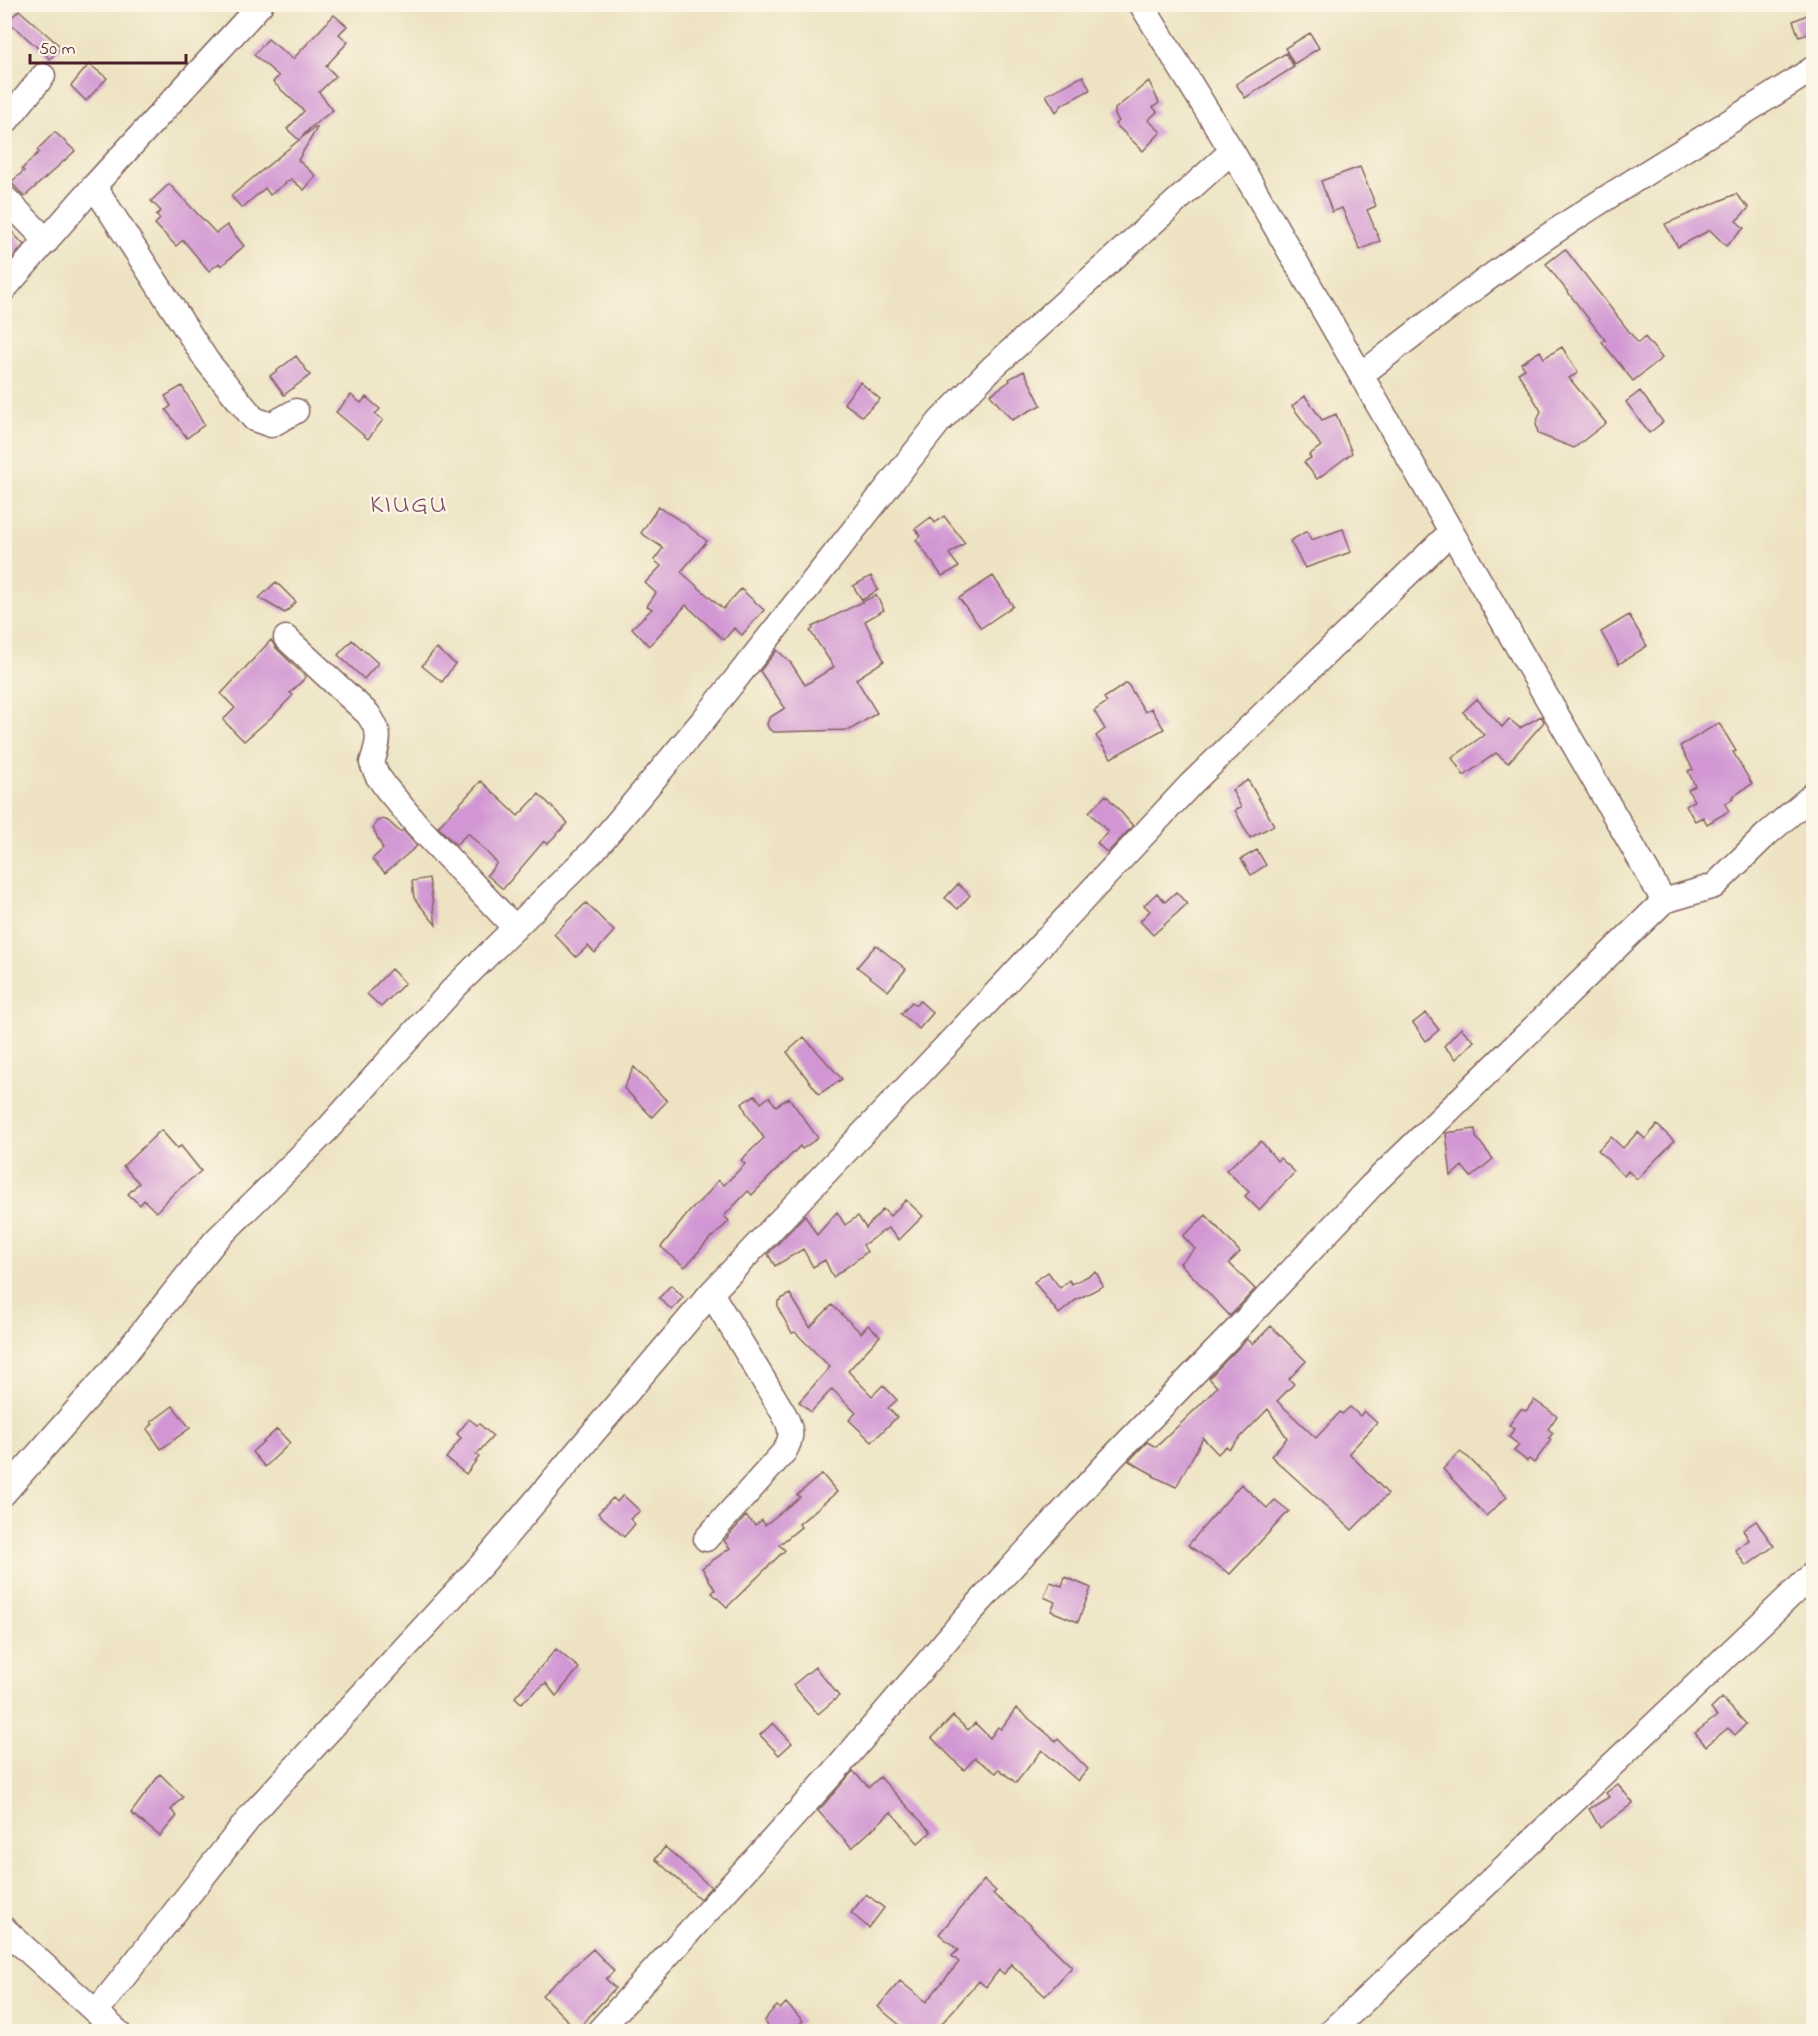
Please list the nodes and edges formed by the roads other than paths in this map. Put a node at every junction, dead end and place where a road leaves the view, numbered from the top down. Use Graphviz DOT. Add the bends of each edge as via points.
graph roads {
  1 [pos="261,4"];
  2 [pos="1141,4"];
  3 [pos="1814,68"];
  4 [pos="43,76"];
  5 [pos="4,124"];
  6 [pos="1232,151"];
  7 [pos="94,186"];
  8 [pos="4,197"];
  9 [pos="48,241"];
  10 [pos="4,289"];
  11 [pos="1361,375"];
  12 [pos="296,411"];
  13 [pos="1451,532"];
  14 [pos="286,638"];
  15 [pos="1814,794"];
  16 [pos="1664,901"];
  17 [pos="515,928"];
  18 [pos="711,1293"];
  19 [pos="4,1493"];
  20 [pos="706,1539"];
  21 [pos="1814,1573"];
  22 [pos="4,1929"];
  23 [pos="96,2012"];
  24 [pos="118,2031"];
  25 [pos="598,2031"];
  26 [pos="1331,2031"];
  1 -- 7 [label="street"];
  2 -- 6 [label="street"];
  3 -- 11 [label="street" via="1563,225"];
  4 -- 5 [label="street"];
  6 -- 11 [label="street"];
  6 -- 17 [label="street" via="1001,359 939,422 596,849"];
  7 -- 9 [label="street"];
  7 -- 12 [label="street" via="207,361 254,419 271,425"];
  8 -- 9 [label="street"];
  9 -- 10 [label="street"];
  11 -- 13 [label="street"];
  13 -- 16 [label="street"];
  13 -- 18 [label="street" via="1191,784"];
  14 -- 17 [label="street" via="368,714 377,728 379,741 372,763 377,775 418,826"];
  15 -- 16 [label="street" via="1714,886"];
  16 -- 25 [label="street" via="1371,1186 1113,1457"];
  17 -- 19 [label="street" via="455,987 326,1131 215,1241 112,1370"];
  18 -- 20 [label="street" via="792,1429 784,1452"];
  18 -- 23 [label="street" via="485,1561 254,1812"];
  21 -- 26 [label="street"];
  22 -- 23 [label="street"];
  23 -- 24 [label="street"];
}
